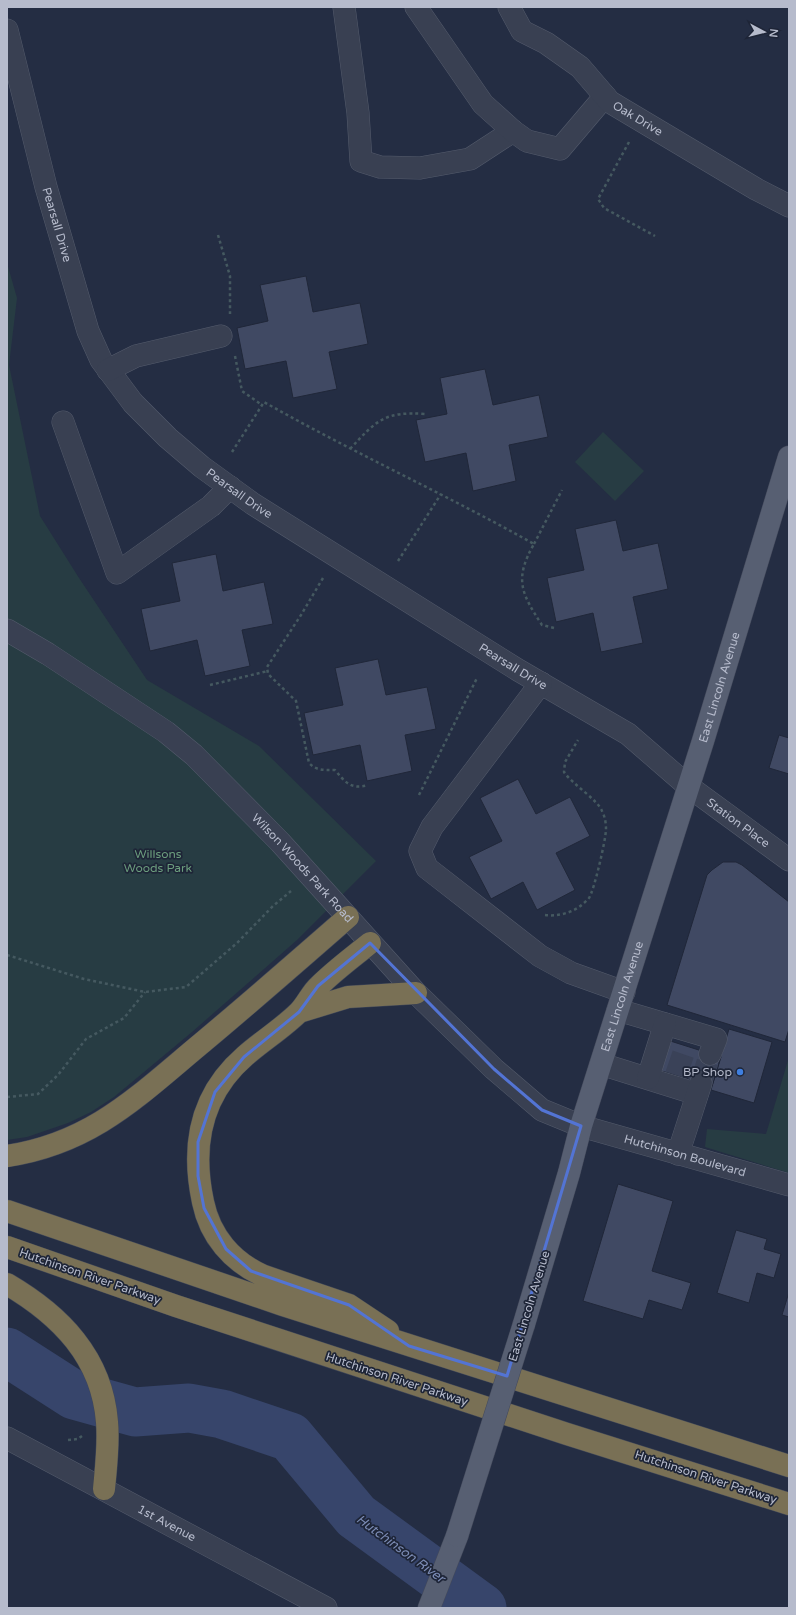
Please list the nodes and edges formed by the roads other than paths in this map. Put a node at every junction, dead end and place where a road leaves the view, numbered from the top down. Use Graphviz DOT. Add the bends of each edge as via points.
graph roads {
  1 [pos="344,7"];
  2 [pos="416,7"];
  3 [pos="509,7"];
  4 [pos="7,30"];
  5 [pos="605,96"];
  6 [pos="513,131"];
  7 [pos="789,206"];
  8 [pos="221,336"];
  9 [pos="108,370"];
  10 [pos="63,422"];
  11 [pos="789,457"];
  12 [pos="230,487"];
  13 [pos="7,630"];
  14 [pos="541,683"];
  15 [pos="688,786"];
  16 [pos="789,860"];
  17 [pos="348,917"];
  18 [pos="370,943"];
  19 [pos="416,993"];
  20 [pos="621,1001"];
  21 [pos="299,1012"];
  22 [pos="666,1024"];
  23 [pos="710,1054"];
  24 [pos="601,1064"];
  25 [pos="648,1078"];
  26 [pos="581,1126"];
  27 [pos="678,1154"];
  28 [pos="7,1156"];
  29 [pos="789,1185"];
  30 [pos="7,1211"];
  31 [pos="7,1247"];
  32 [pos="7,1284"];
  33 [pos="409,1346"];
  34 [pos="7,1438"];
  35 [pos="789,1466"];
  36 [pos="104,1489"];
  37 [pos="789,1504"];
  38 [pos="326,1608"];
  39 [pos="429,1608"];
  1 -- 6 [label="street" via="358,113 361,161 380,167 420,168 470,159"];
  2 -- 6 [label="street" via="483,104"];
  3 -- 5 [label="street, Oak Drive" via="522,31 546,43 580,67"];
  4 -- 9 [label="street, Pearsall Drive" via="46,187 88,331"];
  5 -- 6 [label="street" via="560,149 527,141"];
  5 -- 7 [label="street, Oak Drive" via="610,102 641,121"];
  8 -- 9 [label="street" via="136,356"];
  9 -- 12 [label="street, Pearsall Drive" via="134,403 168,438"];
  10 -- 12 [label="street" via="117,573 211,506"];
  11 -- 15 [label="main road, East Lincoln Avenue"];
  12 -- 14 [label="street, Pearsall Drive" via="259,508"];
  13 -- 17 [label="street, Wilson Woods Park Road" via="166,732 194,755 280,842"];
  14 -- 15 [label="street, Pearsall Drive" via="628,734"];
  14 -- 20 [label="street" via="432,827 420,851 427,868 540,956"];
  15 -- 16 [label="street, Station Place"];
  15 -- 20 [label="main road, East Lincoln Avenue"];
  17 -- 18 [label="street, Wilson Woods Park Road"];
  17 -- 28 [label="highway" via="128,1104 82,1134 64,1142 40,1150"];
  18 -- 19 [label="street, Wilson Woods Park Road"];
  18 -- 21 [label="highway" via="318,986"];
  19 -- 21 [label="highway" via="348,997"];
  19 -- 26 [label="street, Wilson Woods Park Road" via="494,1069 542,1110"];
  20 -- 22 [label="street"];
  20 -- 24 [label="main road, East Lincoln Avenue"];
  21 -- 33 [label="highway" via="244,1057 215,1092 202,1124 198,1142 198,1176 204,1208 217,1237 230,1254 243,1265 264,1276 349,1305"];
  22 -- 23 [label="street" via="688,1039 716,1039"];
  22 -- 25 [label="street"];
  24 -- 25 [label="street"];
  24 -- 26 [label="main road, East Lincoln Avenue"];
  25 -- 27 [label="street" via="674,1081 699,1089"];
  26 -- 27 [label="street, Hutchinson Boulevard"];
  26 -- 39 [label="main road, East Lincoln Avenue, bridge" via="524,1324 457,1536"];
  27 -- 29 [label="street, Hutchinson Boulevard"];
  30 -- 33 [label="highway" via="149,1261"];
  31 -- 37 [label="highway, Hutchinson River Parkway" via="191,1311"];
  32 -- 36 [label="highway" via="54,1316 80,1345 92,1368 107,1420"];
  33 -- 35 [label="highway"];
  34 -- 36 [label="street, 1st Avenue"];
  36 -- 38 [label="street, 1st Avenue"];
}
